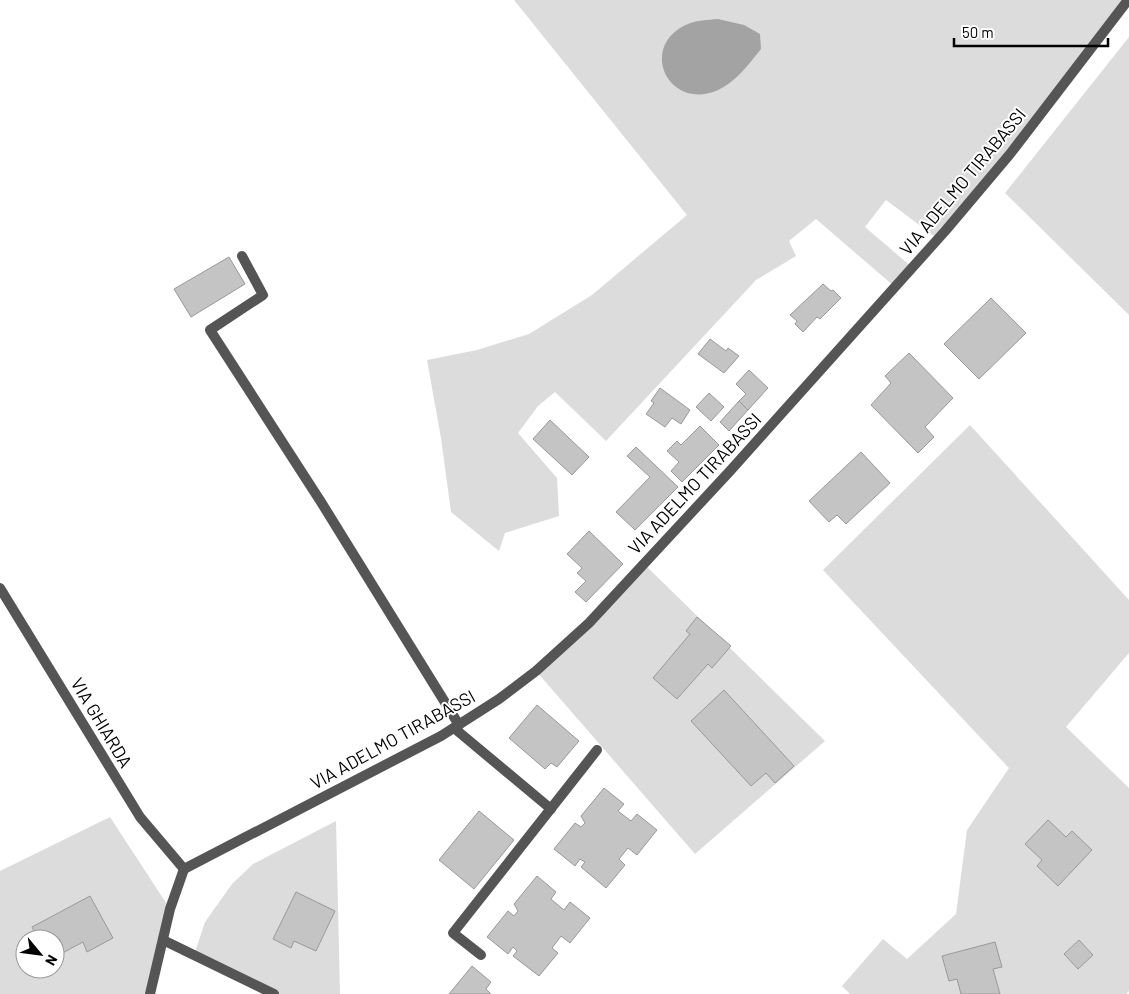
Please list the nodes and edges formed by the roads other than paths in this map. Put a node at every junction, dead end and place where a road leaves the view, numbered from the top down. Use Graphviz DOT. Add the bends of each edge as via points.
graph roads {
  1 [pos="1128,0"];
  2 [pos="242,256"];
  3 [pos="0,588"];
  4 [pos="456,726"];
  5 [pos="597,750"];
  6 [pos="551,809"];
  7 [pos="184,869"];
  8 [pos="163,940"];
  9 [pos="481,955"];
  10 [pos="150,994"];
  11 [pos="274,994"];
  1 -- 4 [label="street, VIA ADELMO TIRABASSI" via="1010,154 946,230 730,471 589,623 529,677"];
  2 -- 4 [label="street" via="263,295 210,330 321,502"];
  3 -- 7 [label="street, VIA GHIARDA" via="140,818"];
  4 -- 6 [label="street"];
  4 -- 7 [label="street, VIA ADELMO TIRABASSI" via="433,741"];
  5 -- 6 [label="street"];
  6 -- 9 [label="street" via="454,933"];
  7 -- 8 [label="street"];
  8 -- 10 [label="street"];
  8 -- 11 [label="street"];
}
